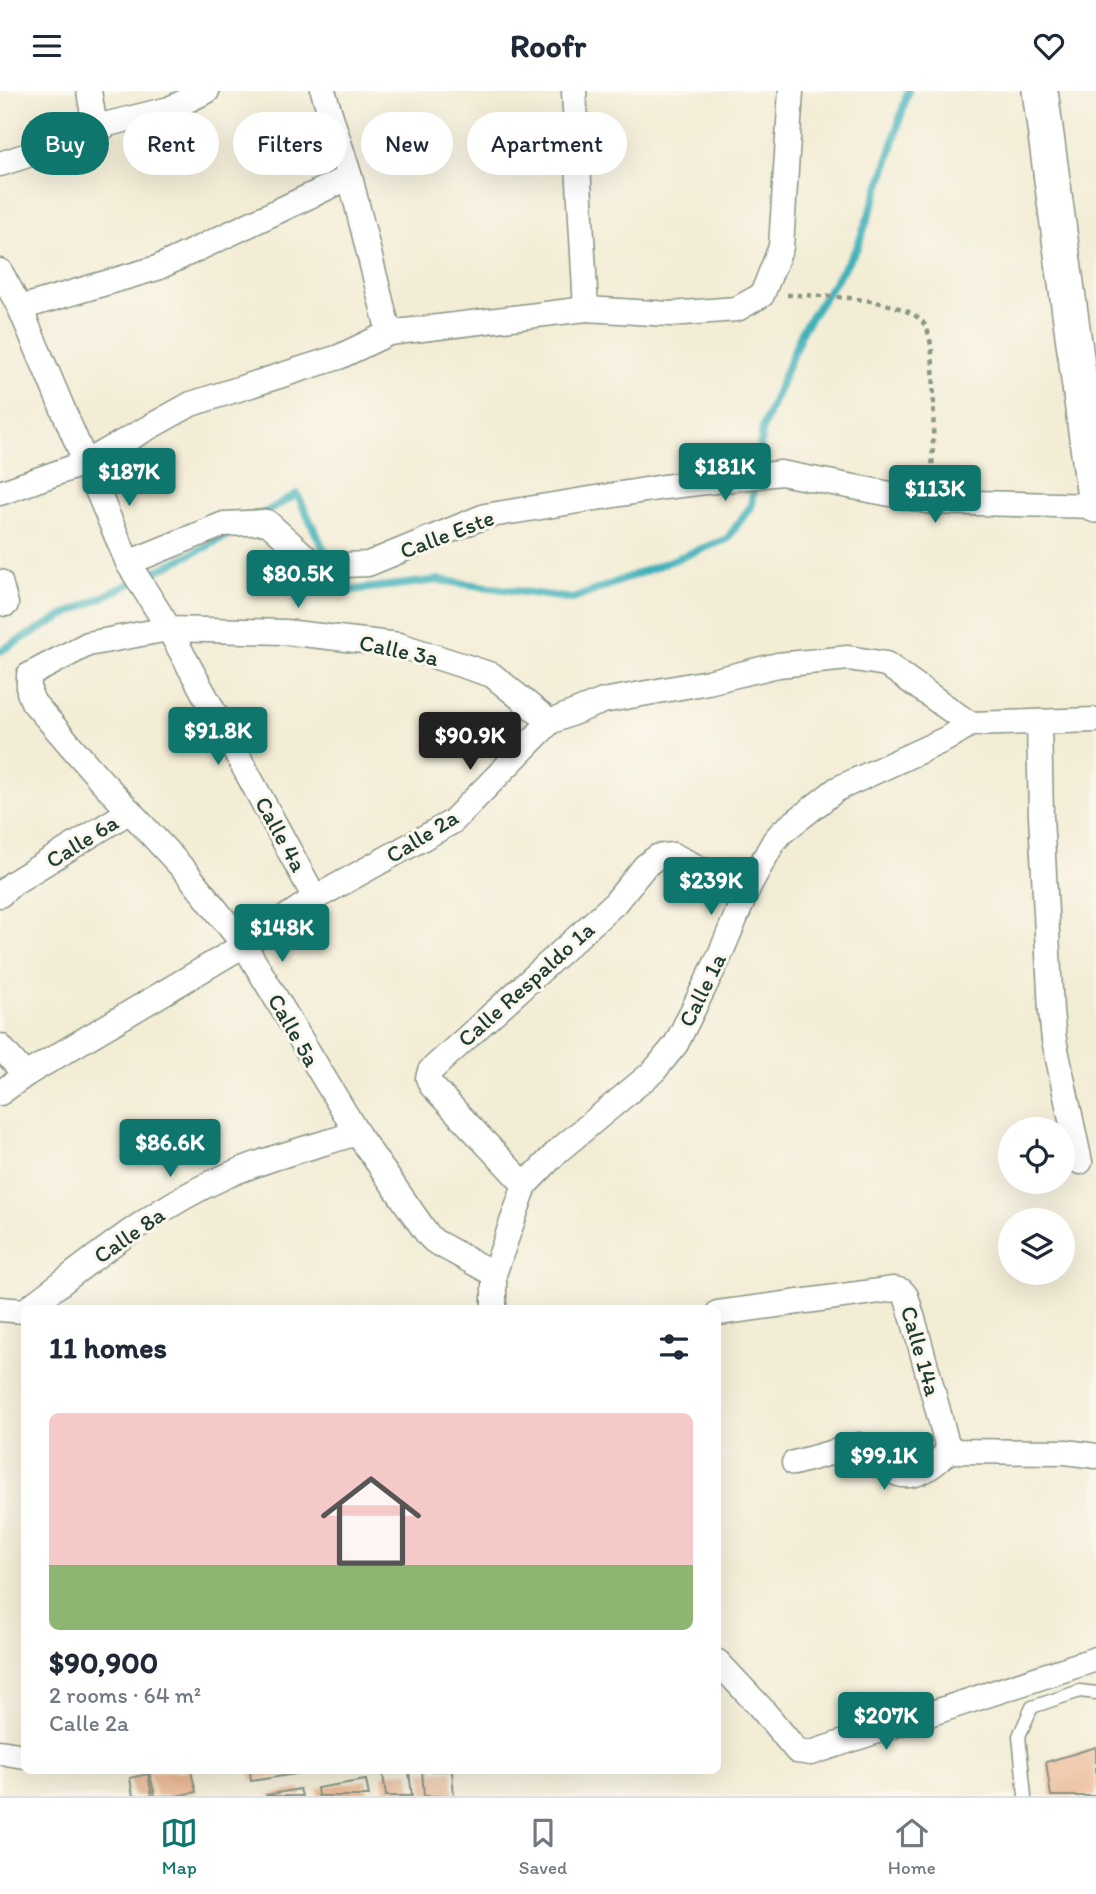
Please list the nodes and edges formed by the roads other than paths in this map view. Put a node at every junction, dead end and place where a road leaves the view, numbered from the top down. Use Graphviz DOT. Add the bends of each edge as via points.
graph roads {
  1 [pos="89,91"];
  2 [pos="207,91"];
  3 [pos="323,91"];
  4 [pos="573,91"];
  5 [pos="791,91"];
  6 [pos="1040,91"];
  7 [pos="93,112"];
  8 [pos="109,124"];
  9 [pos="21,158"];
  10 [pos="0,165"];
  11 [pos="350,177"];
  12 [pos="0,271"];
  13 [pos="20,308"];
  14 [pos="586,309"];
  15 [pos="389,333"];
  16 [pos="85,463"];
  17 [pos="0,493"];
  18 [pos="1096,500"];
  19 [pos="130,567"];
  20 [pos="166,626"];
  21 [pos="29,675"];
  22 [pos="1096,720"];
  23 [pos="550,722"];
  24 [pos="1039,722"];
  25 [pos="970,724"];
  26 [pos="130,811"];
  27 [pos="749,886"];
  28 [pos="0,895"];
  29 [pos="315,898"];
  30 [pos="244,945"];
  31 [pos="0,1046"];
  32 [pos="25,1075"];
  33 [pos="0,1093"];
  34 [pos="357,1133"];
  35 [pos="1080,1162"];
  36 [pos="525,1185"];
  37 [pos="495,1274"];
  38 [pos="33,1305"];
  39 [pos="494,1305"];
  40 [pos="0,1309"];
  41 [pos="21,1310"];
  42 [pos="721,1313"];
  43 [pos="951,1449"];
  44 [pos="1096,1456"];
  45 [pos="794,1463"];
  46 [pos="1096,1659"];
  47 [pos="721,1665"];
  48 [pos="1096,1693"];
  49 [pos="0,1752"];
  50 [pos="21,1756"];
  51 [pos="1025,1796"];
  1 -- 7 [label="street"];
  2 -- 8 [label="street" via="169,109"];
  3 -- 11 [label="street"];
  4 -- 14 [label="street"];
  5 -- 14 [label="street" via="781,247 762,295 737,309 670,314"];
  6 -- 18 [label="main road"];
  9 -- 10 [label="street"];
  11 -- 13 [label="street" via="157,268"];
  11 -- 15 [label="street"];
  12 -- 13 [label="street, Calle 4a"];
  13 -- 16 [label="street, Calle 4a"];
  14 -- 15 [label="street"];
  15 -- 16 [label="street" via="339,357 191,404"];
  16 -- 17 [label="street"];
  16 -- 19 [label="street, Calle 4a"];
  18 -- 19 [label="street, Calle Este" via="932,502 781,473 485,516 368,564 316,566 267,522 224,524"];
  19 -- 20 [label="street, Calle 4a"];
  20 -- 21 [label="street, Calle 3a" via="88,644"];
  20 -- 23 [label="street, Calle 3a" via="285,632 399,645 492,675"];
  20 -- 29 [label="street, Calle 4a"];
  21 -- 26 [label="street, Calle 5a" via="33,702"];
  22 -- 24 [label="street, Calle 1a"];
  23 -- 25 [label="street, Calle 2a" via="603,701 778,665 848,658 886,664"];
  23 -- 29 [label="street, Calle 2a" via="452,823"];
  24 -- 25 [label="street, Calle 1a"];
  24 -- 35 [label="street" via="1051,1011"];
  25 -- 27 [label="street, Calle 1a" via="837,789 782,832"];
  26 -- 28 [label="street, Calle 6a"];
  26 -- 30 [label="street, Calle 5a"];
  27 -- 36 [label="street, Calle 1a" via="676,1044 654,1071 558,1151"];
  27 -- 36 [label="street, Calle Respaldo 1a" via="673,855 657,857 615,903 430,1071 431,1086"];
  29 -- 30 [label="street, Calle 2a"];
  30 -- 32 [label="street, Calle 2a"];
  30 -- 34 [label="street, Calle 5a"];
  31 -- 32 [label="street"];
  32 -- 33 [label="street, Calle 2a"];
  34 -- 37 [label="street, Calle 5a" via="434,1241"];
  34 -- 38 [label="street, Calle 8a" via="248,1167 193,1192"];
  36 -- 37 [label="street, Calle 1a"];
  37 -- 39 [label="street, Calle 1a"];
  40 -- 41 [label="street, Calle 8a"];
  42 -- 43 [label="street, Calle 14a" via="902,1291"];
  43 -- 44 [label="street"];
  43 -- 45 [label="street" via="916,1474 892,1471 859,1445"];
  46 -- 47 [label="street" via="804,1753 797,1751"];
  48 -- 51 [label="lane" via="1080,1691 1032,1707 1019,1736"];
  49 -- 50 [label="street"];
}
